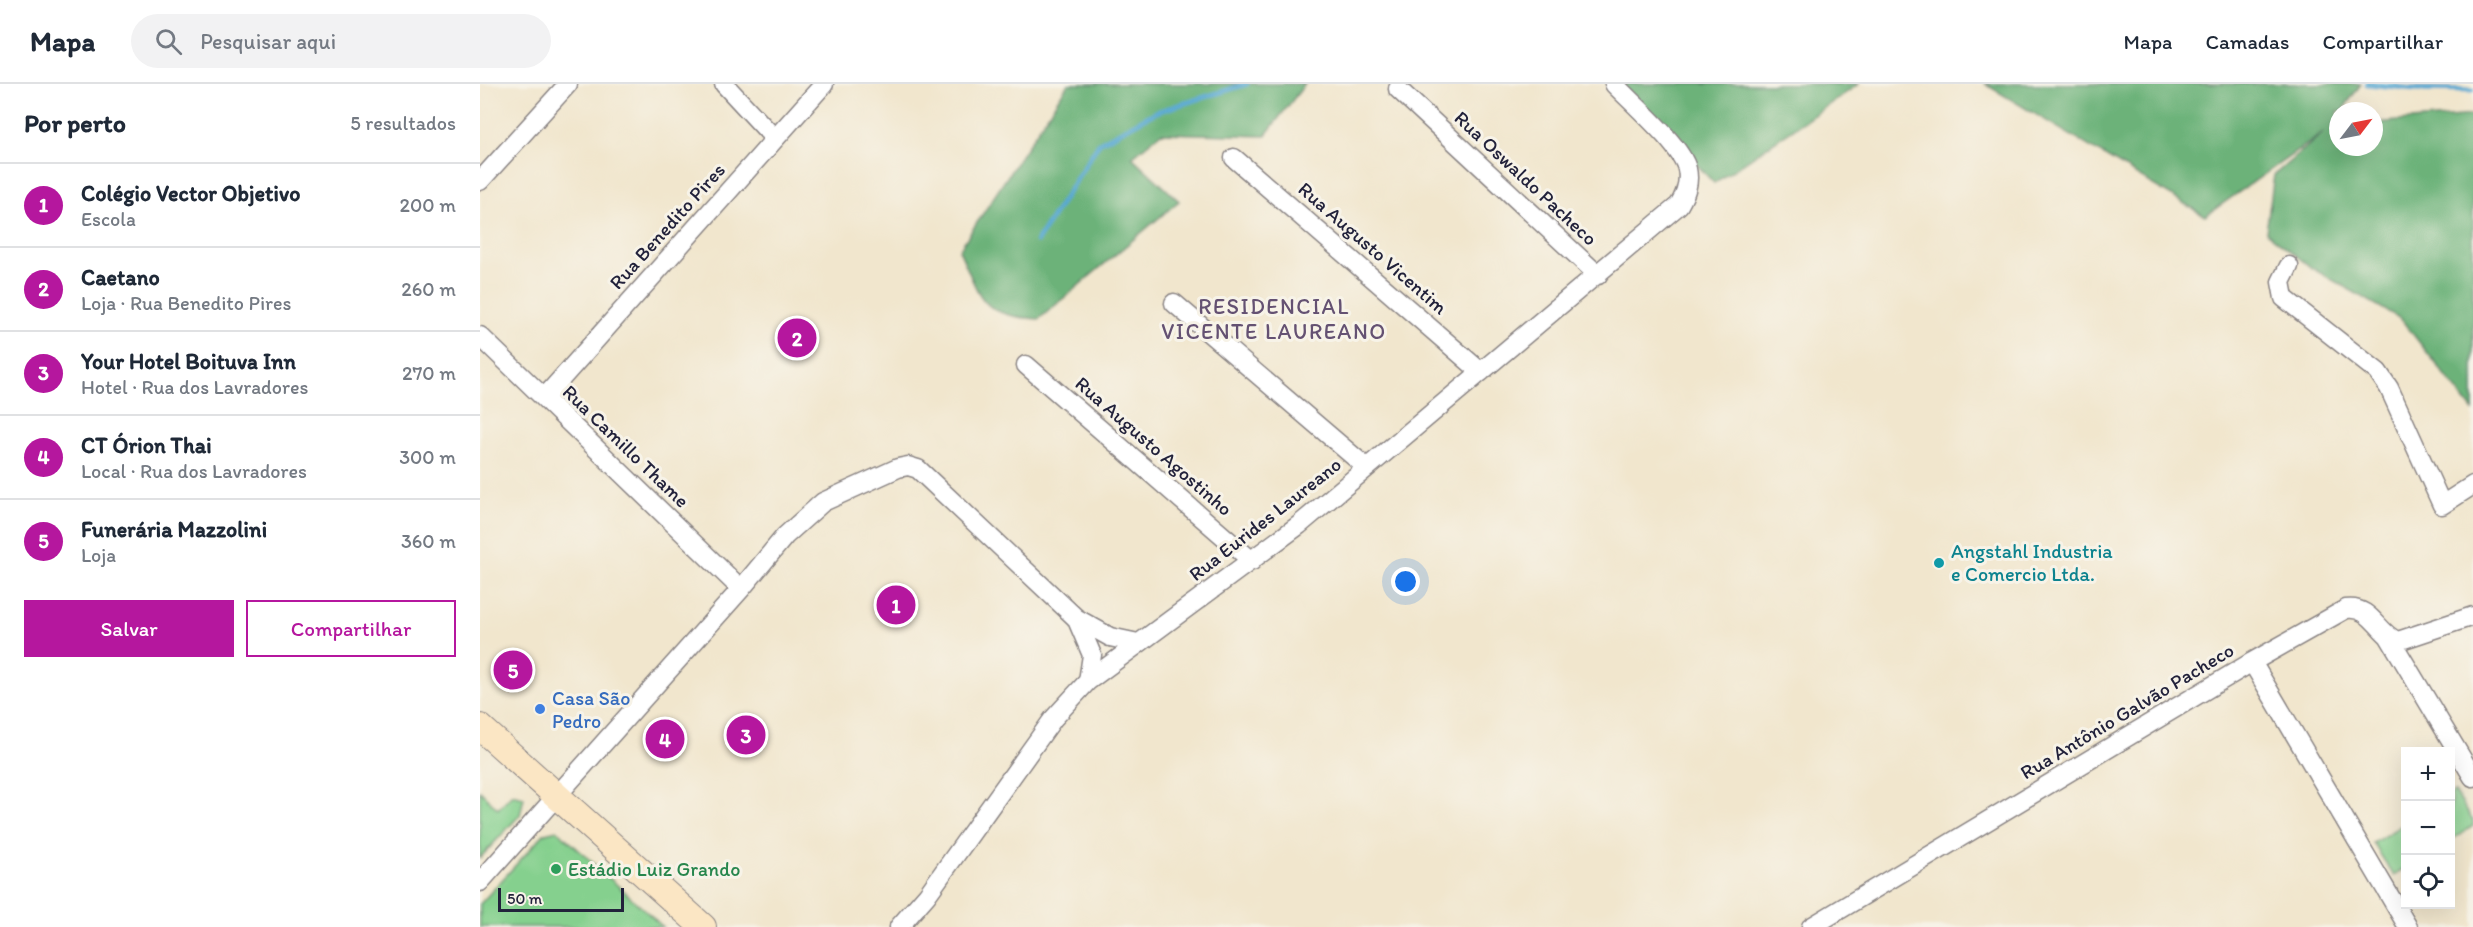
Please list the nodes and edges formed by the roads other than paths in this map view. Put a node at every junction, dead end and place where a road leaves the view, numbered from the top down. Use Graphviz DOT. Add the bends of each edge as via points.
graph roads {
  1 [pos="568,84"];
  2 [pos="724,84"];
  3 [pos="824,84"];
  4 [pos="1614,84"];
  5 [pos="1398,89"];
  6 [pos="775,139"];
  7 [pos="1234,158"];
  8 [pos="480,182"];
  9 [pos="2289,266"];
  10 [pos="1598,275"];
  11 [pos="1174,303"];
  12 [pos="480,336"];
  13 [pos="1026,365"];
  14 [pos="1481,372"];
  15 [pos="544,398"];
  16 [pos="1366,467"];
  17 [pos="2473,485"];
  18 [pos="1252,561"];
  19 [pos="741,589"];
  20 [pos="2473,616"];
  21 [pos="1076,618"];
  22 [pos="2389,638"];
  23 [pos="1138,643"];
  24 [pos="2252,662"];
  25 [pos="1088,681"];
  26 [pos="480,727"];
  27 [pos="2473,777"];
  28 [pos="556,795"];
  29 [pos="480,882"];
  30 [pos="703,927"];
  31 [pos="899,927"];
  32 [pos="1811,927"];
  33 [pos="2408,927"];
  1 -- 8 [label="street"];
  2 -- 6 [label="street"];
  3 -- 6 [label="street, Rua Benedito Pires"];
  4 -- 10 [label="street, Rua Eurides Laureano" via="1675,147 1688,177 1679,205"];
  5 -- 10 [label="street, Rua Oswaldo Pacheco"];
  6 -- 15 [label="street, Rua Benedito Pires"];
  7 -- 14 [label="street, Rua Augusto Vicentim"];
  9 -- 17 [label="street" via="2281,282 2284,298 2378,372 2442,505"];
  10 -- 14 [label="street, Rua Eurides Laureano"];
  11 -- 16 [label="street"];
  12 -- 15 [label="street, Rua Camillo Thame"];
  13 -- 18 [label="street, Rua Augusto Agostinho"];
  14 -- 16 [label="street, Rua Eurides Laureano"];
  15 -- 19 [label="street, Rua Camillo Thame"];
  16 -- 18 [label="street, Rua Eurides Laureano"];
  18 -- 23 [label="street, Rua Eurides Laureano"];
  19 -- 21 [label="street" via="784,536 818,505 898,468 911,466 918,468"];
  19 -- 28 [label="street"];
  20 -- 22 [label="street" via="2402,640"];
  21 -- 23 [label="street" via="1110,637"];
  21 -- 25 [label="street" via="1092,655"];
  22 -- 24 [label="street, Rua Antônio Galvão Pacheco" via="2372,618 2351,608"];
  22 -- 27 [label="street"];
  23 -- 25 [label="street, Rua Eurides Laureano"];
  24 -- 32 [label="street, Rua Antônio Galvão Pacheco"];
  24 -- 33 [label="street"];
  25 -- 31 [label="street, Rua Eurides Laureano" via="1053,719 927,895"];
  26 -- 28 [label="main road"];
  28 -- 29 [label="street"];
  28 -- 30 [label="main road"];
}
